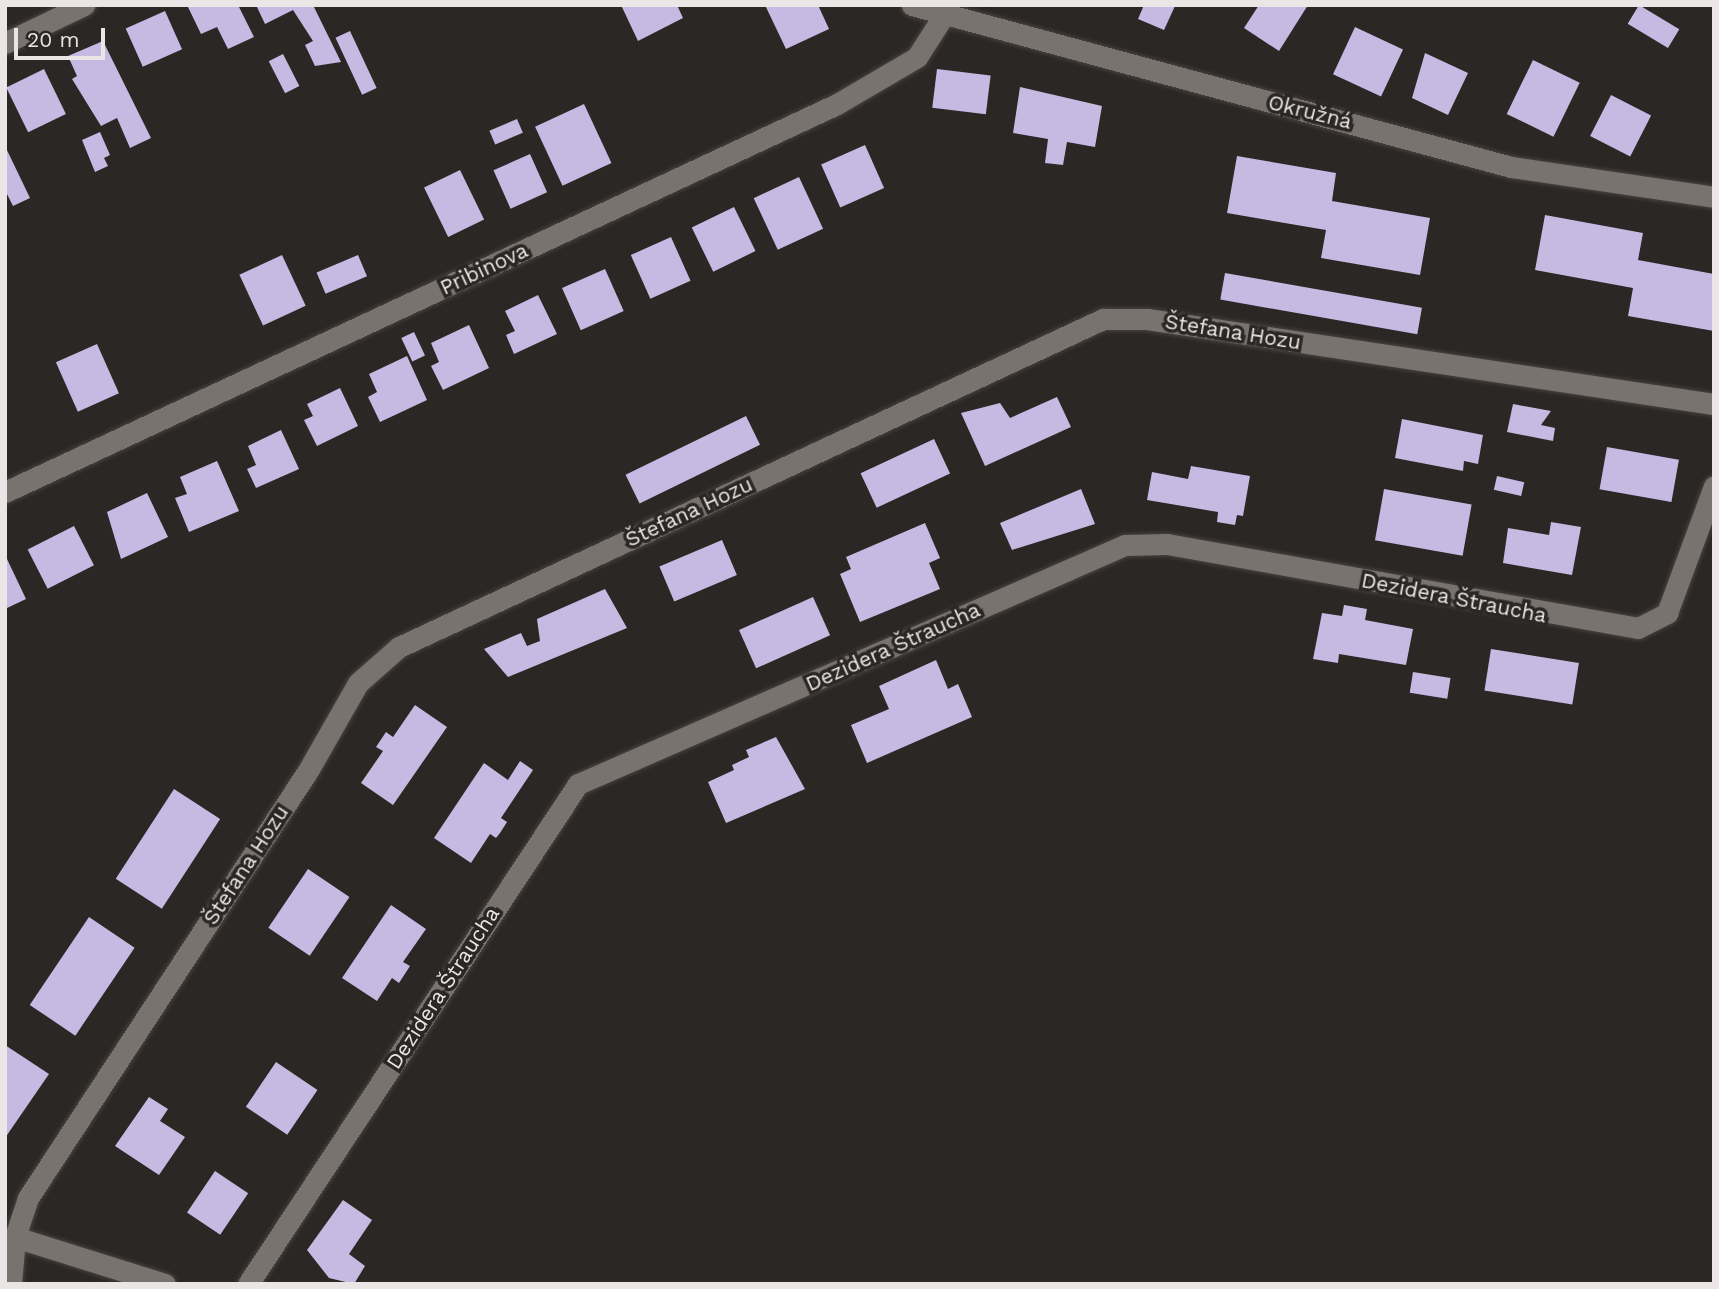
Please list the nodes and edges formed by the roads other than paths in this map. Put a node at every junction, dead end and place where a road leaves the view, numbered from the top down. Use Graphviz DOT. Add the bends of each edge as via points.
graph roads {
  1 [pos="84,5"];
  2 [pos="912,5"];
  3 [pos="942,18"];
  4 [pos="5,43"];
  5 [pos="1714,197"];
  6 [pos="1714,404"];
  7 [pos="1714,486"];
  8 [pos="5,492"];
  9 [pos="15,1237"];
  10 [pos="10,1284"];
  11 [pos="165,1284"];
  12 [pos="248,1284"];
  1 -- 4 [label="street"];
  2 -- 3 [label="street, Okružná"];
  3 -- 5 [label="street, Okružná" via="1511,167"];
  3 -- 8 [label="street, Pribinova" via="917,57 837,104"];
  6 -- 9 [label="street, Štefana Hozu" via="1147,319 1103,319 399,647 358,683 309,769 28,1198"];
  7 -- 12 [label="street, Dezidera Štraucha" via="1667,613 1638,628 1167,544 1125,545 578,784"];
  9 -- 10 [label="street, Štefana Hozu"];
  9 -- 11 [label="street"];
}
